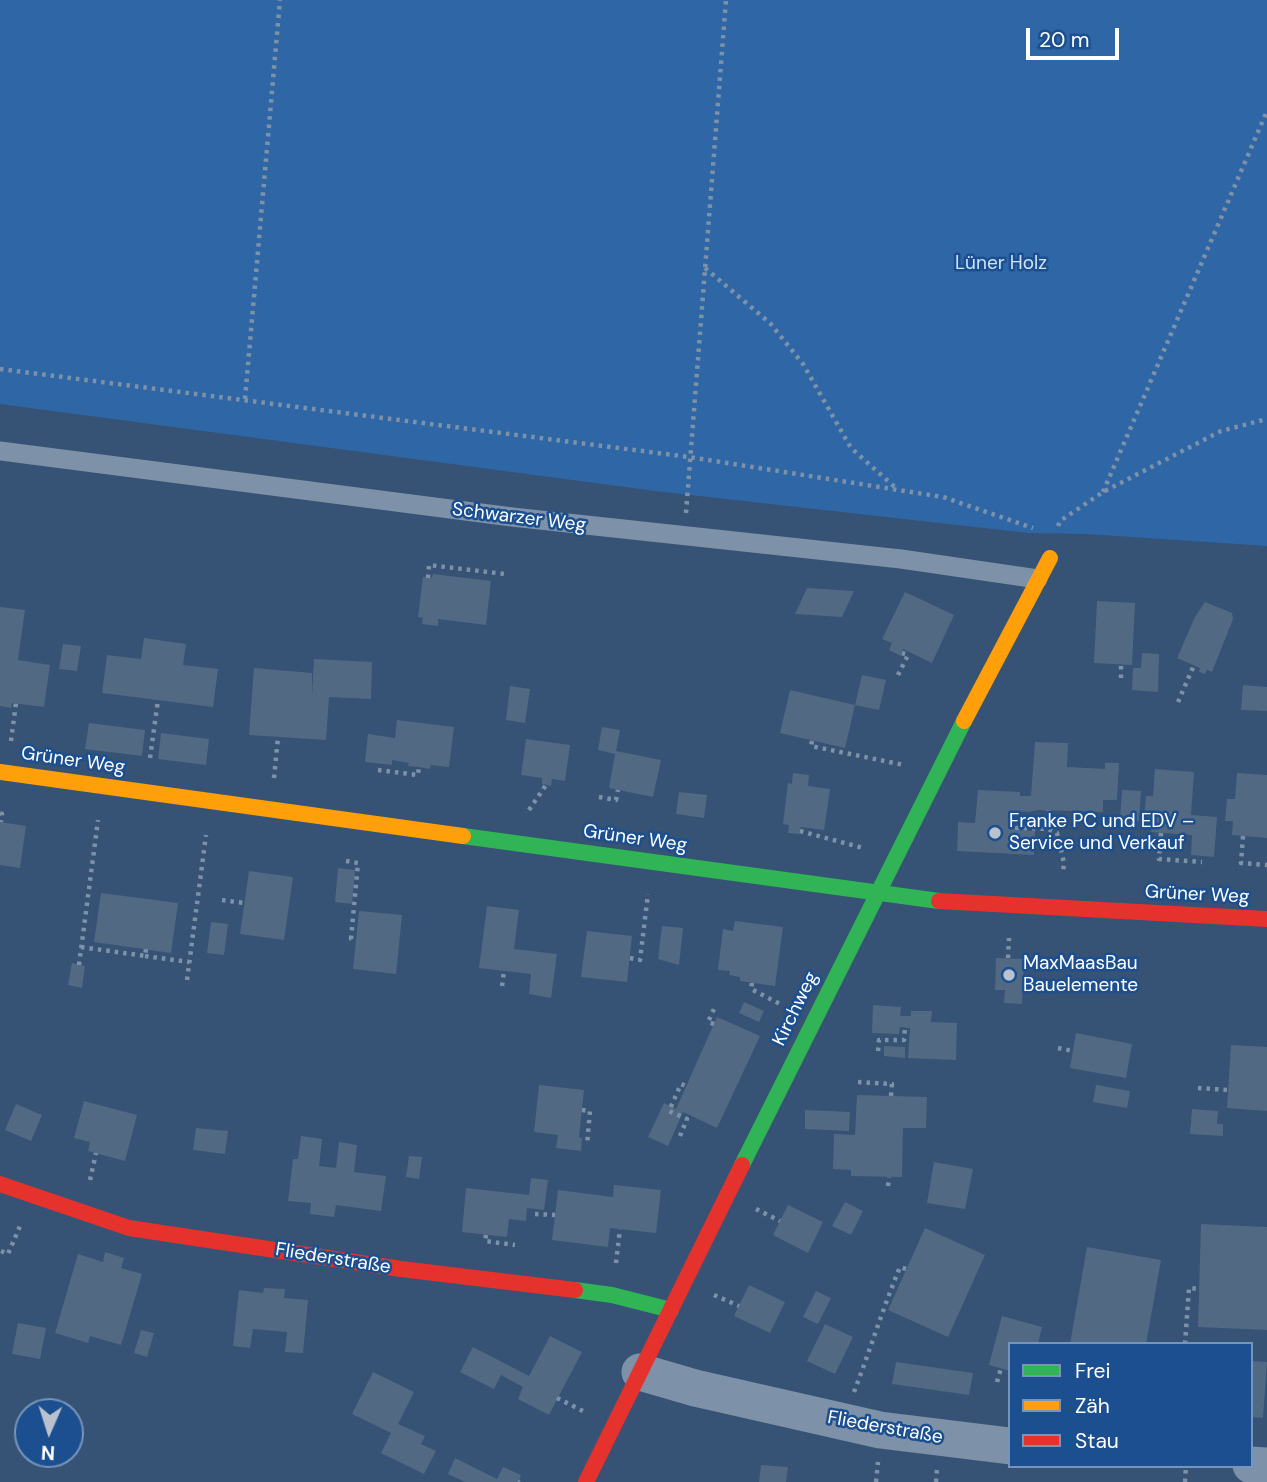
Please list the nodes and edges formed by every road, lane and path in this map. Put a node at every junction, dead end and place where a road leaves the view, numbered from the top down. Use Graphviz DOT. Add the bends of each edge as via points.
graph roads {
  1 [pos="279,0"];
  2 [pos="726,0"];
  3 [pos="1267,111"];
  4 [pos="705,268"];
  5 [pos="0,369"];
  6 [pos="245,399"];
  7 [pos="1267,419"];
  8 [pos="0,452"];
  9 [pos="689,457"];
  10 [pos="898,490"];
  11 [pos="1103,492"];
  12 [pos="1042,531"];
  13 [pos="1054,535"];
  14 [pos="685,538"];
  15 [pos="1050,558"];
  16 [pos="505,574"];
  17 [pos="428,578"];
  18 [pos="1038,579"];
  19 [pos="902,653"];
  20 [pos="1121,664"];
  21 [pos="1194,665"];
  22 [pos="898,676"];
  23 [pos="1121,678"];
  24 [pos="158,700"];
  25 [pos="1178,702"];
  26 [pos="811,741"];
  27 [pos="419,767"];
  28 [pos="378,771"];
  29 [pos="0,772"];
  30 [pos="938,772"];
  31 [pos="103,786"];
  32 [pos="618,790"];
  33 [pos="145,792"];
  34 [pos="599,797"];
  35 [pos="211,801"];
  36 [pos="1049,810"];
  37 [pos="0,813"];
  38 [pos="1,822"];
  39 [pos="1048,829"];
  40 [pos="1017,830"];
  41 [pos="800,831"];
  42 [pos="1161,833"];
  43 [pos="1242,836"];
  44 [pos="896,857"];
  45 [pos="346,861"];
  46 [pos="1202,862"];
  47 [pos="651,863"];
  48 [pos="1267,865"];
  49 [pos="877,893"];
  50 [pos="222,900"];
  51 [pos="244,903"];
  52 [pos="1061,909"];
  53 [pos="1267,919"];
  54 [pos="355,940"];
  55 [pos="120,946"];
  56 [pos="81,947"];
  57 [pos="146,949"];
  58 [pos="119,952"];
  59 [pos="145,956"];
  60 [pos="630,958"];
  61 [pos="189,962"];
  62 [pos="79,965"];
  63 [pos="504,971"];
  64 [pos="187,980"];
  65 [pos="502,986"];
  66 [pos="714,1009"];
  67 [pos="714,1024"];
  68 [pos="905,1027"];
  69 [pos="1058,1048"];
  70 [pos="878,1051"];
  71 [pos="1073,1051"];
  72 [pos="858,1082"];
  73 [pos="686,1086"];
  74 [pos="1198,1088"];
  75 [pos="1228,1090"];
  76 [pos="891,1096"];
  77 [pos="582,1110"];
  78 [pos="680,1136"];
  79 [pos="587,1144"];
  80 [pos="889,1177"];
  81 [pos="0,1184"];
  82 [pos="888,1186"];
  83 [pos="535,1214"];
  84 [pos="555,1215"];
  85 [pos="486,1235"];
  86 [pos="515,1245"];
  87 [pos="906,1269"];
  88 [pos="1199,1289"];
  89 [pos="671,1310"];
  90 [pos="1185,1342"];
  91 [pos="1001,1368"];
  92 [pos="640,1372"];
  93 [pos="998,1382"];
  94 [pos="842,1421"];
  95 [pos="1008,1446"];
  96 [pos="586,1482"];
  1 -- 6 [label="path"];
  2 -- 4 [label="path"];
  3 -- 11 [label="path"];
  4 -- 9 [label="path"];
  4 -- 10 [label="path" via="770,323 803,364 851,448"];
  5 -- 6 [label="path"];
  6 -- 9 [label="path"];
  7 -- 11 [label="path" via="1221,431"];
  8 -- 14 [label="lane, Schwarzer Weg"];
  9 -- 10 [label="path"];
  9 -- 14 [label="path"];
  10 -- 12 [label="path" via="943,497"];
  11 -- 13 [label="path" via="1060,521"];
  14 -- 18 [label="lane, Schwarzer Weg" via="901,559"];
  15 -- 18 [label="street, Kirchweg"];
  16 -- 17 [label="path" via="429,565"];
  18 -- 30 [label="street, Kirchweg"];
  19 -- 22 [label="path" via="908,655"];
  20 -- 23 [label="path"];
  21 -- 25 [label="path"];
  24 -- 33 [label="path"];
  26 -- 30 [label="path" via="811,746"];
  27 -- 28 [label="path" via="418,775"];
  29 -- 31 [label="street, Grüner Weg"];
  30 -- 44 [label="street, Kirchweg"];
  31 -- 33 [label="street, Grüner Weg"];
  31 -- 56 [label="path"];
  32 -- 34 [label="path" via="616,800"];
  33 -- 35 [label="street, Grüner Weg"];
  35 -- 47 [label="street, Grüner Weg"];
  35 -- 61 [label="path"];
  36 -- 39 [label="path"];
  37 -- 38 [label="path"];
  39 -- 40 [label="path"];
  39 -- 52 [label="path" via="1058,833 1064,863"];
  41 -- 44 [label="path"];
  42 -- 46 [label="path" via="1159,859"];
  43 -- 48 [label="path" via="1241,863"];
  44 -- 49 [label="street, Kirchweg"];
  45 -- 54 [label="path" via="358,863 351,939"];
  47 -- 49 [label="street, Grüner Weg"];
  47 -- 60 [label="path" via="639,960"];
  49 -- 52 [label="street, Grüner Weg"];
  49 -- 89 [label="street, Kirchweg"];
  50 -- 51 [label="path"];
  52 -- 53 [label="street, Grüner Weg"];
  55 -- 58 [label="path"];
  56 -- 58 [label="path"];
  56 -- 62 [label="path"];
  57 -- 59 [label="path"];
  58 -- 59 [label="path"];
  59 -- 61 [label="path"];
  61 -- 64 [label="path"];
  63 -- 65 [label="path"];
  66 -- 67 [label="path" via="708,1022"];
  68 -- 70 [label="path" via="904,1041 879,1040"];
  69 -- 71 [label="path"];
  72 -- 76 [label="path" via="892,1084"];
  73 -- 78 [label="path" via="681,1084 669,1111 687,1119"];
  74 -- 75 [label="path"];
  77 -- 79 [label="path" via="590,1111"];
  80 -- 82 [label="path"];
  81 -- 89 [label="street, Fliederstraße" via="129,1228 612,1295"];
  83 -- 84 [label="path"];
  85 -- 86 [label="path" via="485,1241"];
  87 -- 94 [label="path" via="901,1267 891,1289"];
  88 -- 90 [label="path" via="1189,1288"];
  89 -- 92 [label="street, Kirchweg"];
  91 -- 93 [label="path"];
  92 -- 94 [label="street, Fliederstraße"];
  92 -- 96 [label="street, Kirchweg"];
  94 -- 95 [label="street, Fliederstraße"];
}
